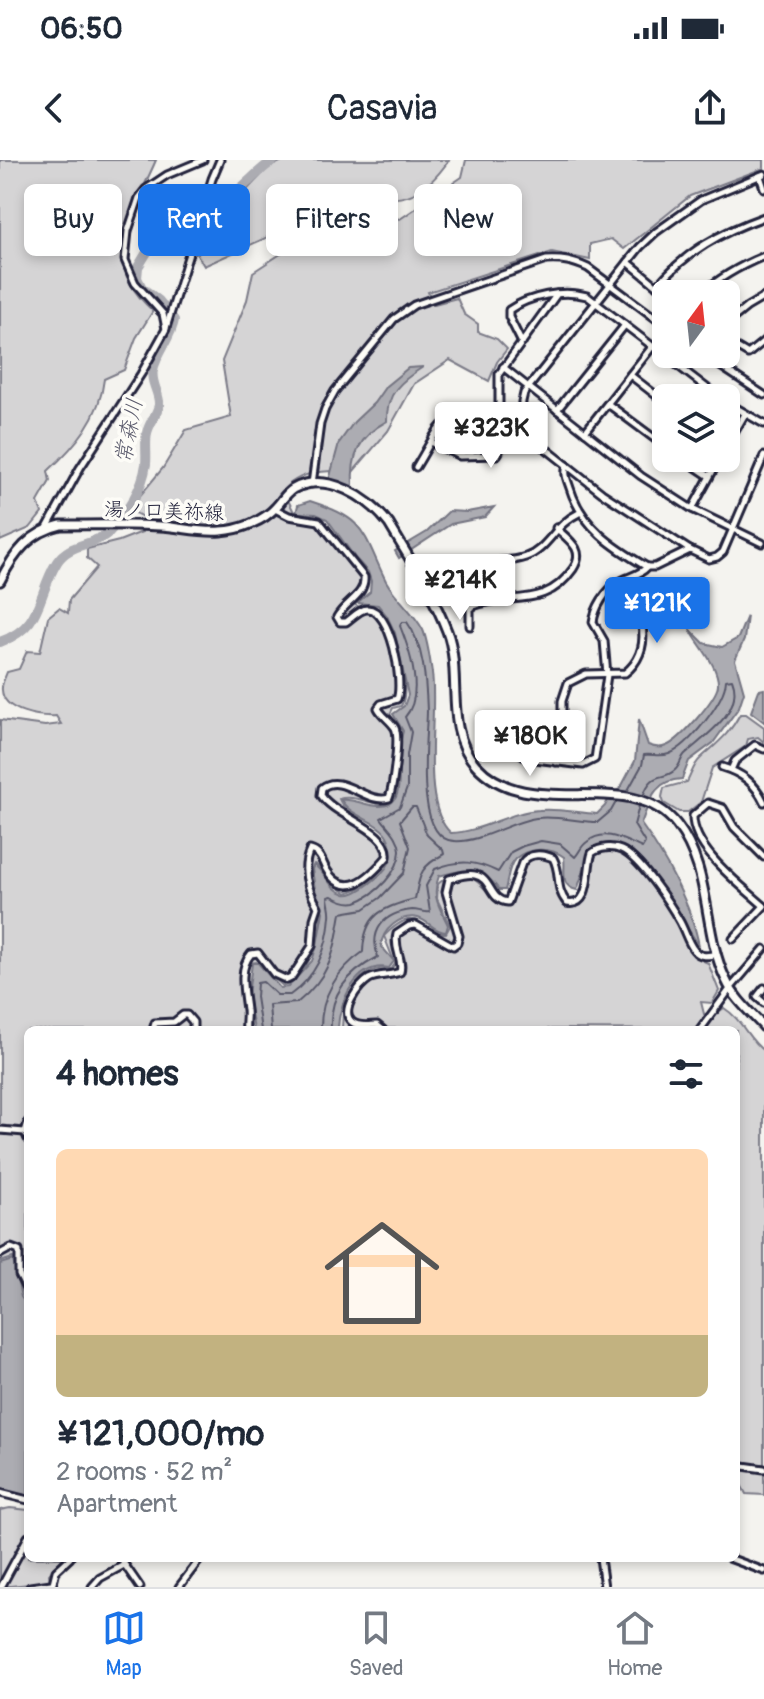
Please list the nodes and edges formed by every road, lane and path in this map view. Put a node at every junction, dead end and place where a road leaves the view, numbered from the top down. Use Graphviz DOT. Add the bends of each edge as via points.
graph roads {
  1 [pos="203,160"];
  2 [pos="220,160"];
  3 [pos="762,175"];
  4 [pos="764,188"];
  5 [pos="764,217"];
  6 [pos="764,256"];
  7 [pos="628,262"];
  8 [pos="663,280"];
  9 [pos="719,280"];
  10 [pos="652,282"];
  11 [pos="611,283"];
  12 [pos="557,293"];
  13 [pos="764,297"];
  14 [pos="595,302"];
  15 [pos="740,313"];
  16 [pos="652,315"];
  17 [pos="625,325"];
  18 [pos="166,329"];
  19 [pos="764,341"];
  20 [pos="522,343"];
  21 [pos="652,347"];
  22 [pos="740,349"];
  23 [pos="503,367"];
  24 [pos="680,368"];
  25 [pos="723,368"];
  26 [pos="630,375"];
  27 [pos="701,384"];
  28 [pos="528,388"];
  29 [pos="652,392"];
  30 [pos="764,395"];
  31 [pos="608,404"];
  32 [pos="557,410"];
  33 [pos="740,411"];
  34 [pos="745,414"];
  35 [pos="498,415"];
  36 [pos="740,422"];
  37 [pos="764,424"];
  38 [pos="585,432"];
  39 [pos="652,437"];
  40 [pos="431,442"];
  41 [pos="764,456"];
  42 [pos="567,465"];
  43 [pos="416,467"];
  44 [pos="703,472"];
  45 [pos="711,472"];
  46 [pos="709,476"];
  47 [pos="317,484"];
  48 [pos="275,509"];
  49 [pos="692,509"];
  50 [pos="579,513"];
  51 [pos="47,528"];
  52 [pos="556,528"];
  53 [pos="732,529"];
  54 [pos="763,541"];
  55 [pos="690,550"];
  56 [pos="647,567"];
  57 [pos="626,579"];
  58 [pos="0,581"];
  59 [pos="470,607"];
  60 [pos="470,626"];
  61 [pos="607,675"];
  62 [pos="517,731"];
  63 [pos="764,749"];
  64 [pos="556,762"];
  65 [pos="722,767"];
  66 [pos="731,770"];
  67 [pos="764,802"];
  68 [pos="764,857"];
  69 [pos="764,906"];
  70 [pos="733,939"];
  71 [pos="764,949"];
  72 [pos="717,954"];
  73 [pos="764,988"];
  74 [pos="730,989"];
  75 [pos="764,1003"];
  76 [pos="154,1026"];
  77 [pos="193,1026"];
  78 [pos="246,1026"];
  79 [pos="360,1026"];
  80 [pos="703,1026"];
  81 [pos="764,1027"];
  82 [pos="0,1130"];
  83 [pos="24,1132"];
  84 [pos="0,1254"];
  85 [pos="24,1285"];
  86 [pos="740,1466"];
  87 [pos="764,1469"];
  88 [pos="0,1493"];
  89 [pos="24,1499"];
  90 [pos="24,1544"];
  91 [pos="66,1562"];
  92 [pos="122,1562"];
  93 [pos="198,1562"];
  94 [pos="601,1562"];
  95 [pos="740,1562"];
  96 [pos="124,1565"];
  97 [pos="764,1571"];
  98 [pos="52,1585"];
  99 [pos="1,1587"];
  100 [pos="30,1587"];
  101 [pos="92,1587"];
  102 [pos="140,1587"];
  103 [pos="179,1587"];
  104 [pos="604,1587"];
  1 -- 18 [label="street" via="146,189 128,231 125,260 139,289 163,314"];
  2 -- 18 [label="street"];
  3 -- 4 [label="street"];
  3 -- 7 [label="street" via="678,214"];
  5 -- 8 [label="street" via="709,240"];
  6 -- 9 [label="street"];
  7 -- 10 [label="street"];
  7 -- 11 [label="street"];
  11 -- 14 [label="street"];
  11 -- 16 [label="street"];
  11 -- 47 [label="street" via="575,262 546,260 403,311 325,409"];
  12 -- 14 [label="street" via="572,291"];
  12 -- 20 [label="street"];
  12 -- 20 [label="street" via="509,310"];
  13 -- 15 [label="street"];
  14 -- 17 [label="street"];
  14 -- 28 [label="street"];
  17 -- 21 [label="street"];
  17 -- 32 [label="street"];
  18 -- 51 [label="street"];
  19 -- 22 [label="street" via="748,354"];
  20 -- 23 [label="street"];
  21 -- 26 [label="street"];
  23 -- 28 [label="street"];
  23 -- 35 [label="street" via="497,380"];
  24 -- 27 [label="street"];
  25 -- 30 [label="street"];
  26 -- 29 [label="street"];
  26 -- 31 [label="street"];
  28 -- 32 [label="street"];
  28 -- 42 [label="street" via="522,400 525,430"];
  31 -- 38 [label="street"];
  31 -- 39 [label="street"];
  32 -- 38 [label="street"];
  33 -- 34 [label="street"];
  34 -- 36 [label="street"];
  34 -- 37 [label="street"];
  35 -- 40 [label="street" via="453,416"];
  35 -- 40 [label="street" via="497,455 460,456"];
  38 -- 49 [label="street"];
  40 -- 43 [label="street"];
  41 -- 53 [label="street"];
  42 -- 50 [label="street" via="564,472"];
  42 -- 55 [label="street"];
  44 -- 46 [label="street"];
  45 -- 46 [label="street"];
  46 -- 49 [label="street"];
  47 -- 48 [label="main road, 湯ノ口美祢線" via="291,490"];
  47 -- 72 [label="main road" via="357,494 379,511 397,538 446,629 455,666 460,734 475,764 501,784 537,795 606,795 666,814 688,841 697,863"];
  48 -- 51 [label="main road, 湯ノ口美祢線" via="260,520 222,532 119,525"];
  48 -- 78 [label="street" via="319,521 364,577 365,584 337,617 346,622 372,609 388,626 401,684 397,699 378,708 395,728 398,746 389,798 376,800 336,783 322,788 321,795 332,807 380,837 387,857 354,886 346,886 310,850 308,887 318,907 312,946 287,980 274,974 258,953 251,954 244,964"];
  49 -- 53 [label="street"];
  50 -- 52 [label="street"];
  50 -- 56 [label="street" via="597,534"];
  51 -- 58 [label="main road" via="15,554"];
  52 -- 59 [label="street" via="524,558 463,569 456,588"];
  52 -- 59 [label="street" via="578,550 579,558 559,586 538,597"];
  53 -- 54 [label="street"];
  53 -- 55 [label="street" via="717,557"];
  55 -- 56 [label="street"];
  56 -- 57 [label="street"];
  57 -- 61 [label="street" via="609,591 594,615 604,641"];
  57 -- 61 [label="street" via="643,624 643,646 625,673"];
  59 -- 60 [label="street"];
  61 -- 64 [label="street" via="586,674 568,683"];
  61 -- 64 [label="street" via="595,759 583,765"];
  62 -- 64 [label="street" via="527,758"];
  63 -- 66 [label="street" via="755,745"];
  65 -- 66 [label="street"];
  66 -- 67 [label="street" via="753,784"];
  68 -- 69 [label="street" via="717,804 708,803 693,816 715,862"];
  69 -- 70 [label="street"];
  71 -- 74 [label="street"];
  72 -- 74 [label="main road"];
  72 -- 79 [label="street" via="708,957 694,951 679,919 623,851 612,847 592,853 585,889 574,905 561,895 553,858 533,855 522,863 508,902 494,897 480,876 449,879 446,892 459,936 453,946 416,925 397,934 400,972 373,977 351,999 349,1017"];
  73 -- 75 [label="street" via="757,997"];
  74 -- 80 [label="street"];
  74 -- 81 [label="main road"];
  76 -- 77 [label="street" via="183,1015"];
  82 -- 83 [label="street"];
  84 -- 85 [label="street" via="11,1248 19,1251"];
  86 -- 87 [label="street"];
  88 -- 89 [label="street"];
  90 -- 99 [label="street"];
  91 -- 98 [label="street"];
  92 -- 96 [label="street"];
  93 -- 103 [label="street"];
  94 -- 104 [label="street"];
  95 -- 97 [label="street"];
  96 -- 101 [label="street"];
  96 -- 102 [label="street"];
  98 -- 100 [label="street"];
}
